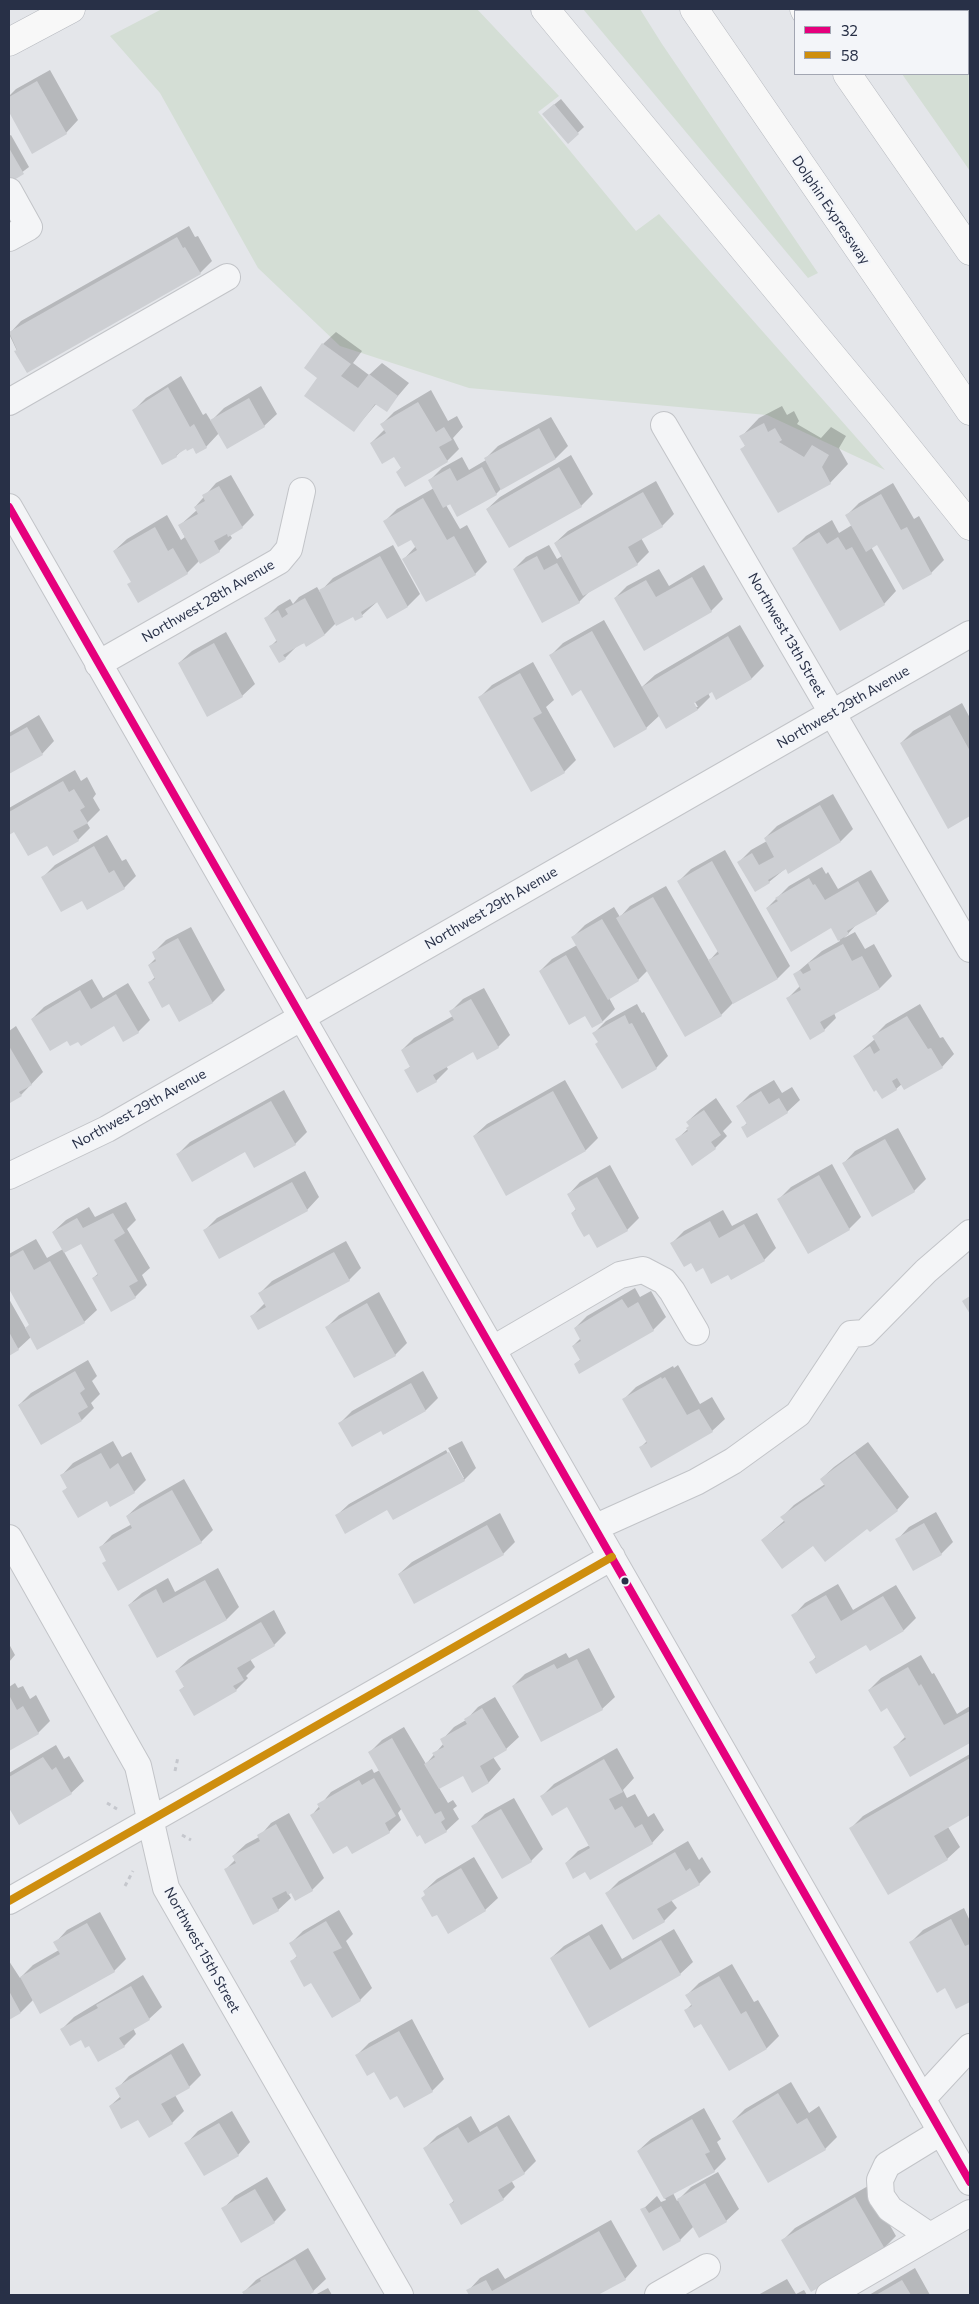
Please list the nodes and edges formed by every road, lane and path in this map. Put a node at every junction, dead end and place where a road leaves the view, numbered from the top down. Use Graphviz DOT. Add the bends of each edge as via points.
graph roads {
  1 [pos="71,9"];
  2 [pos="533,9"];
  3 [pos="694,9"];
  4 [pos="551,16"];
  5 [pos="9,42"];
  6 [pos="848,75"];
  7 [pos="9,191"];
  8 [pos="9,238"];
  9 [pos="970,251"];
  10 [pos="227,277"];
  11 [pos="9,402"];
  12 [pos="970,411"];
  13 [pos="664,425"];
  14 [pos="302,491"];
  15 [pos="10,512"];
  16 [pos="970,526"];
  17 [pos="970,634"];
  18 [pos="98,664"];
  19 [pos="833,713"];
  20 [pos="970,949"];
  21 [pos="301,1016"];
  22 [pos="9,1176"];
  23 [pos="970,1233"];
  24 [pos="696,1332"];
  25 [pos="493,1349"];
  26 [pos="596,1527"];
  27 [pos="9,1538"];
  28 [pos="612,1557"];
  29 [pos="178,1757"];
  30 [pos="175,1771"];
  31 [pos="107,1803"];
  32 [pos="120,1811"];
  33 [pos="150,1821"];
  34 [pos="177,1832"];
  35 [pos="191,1840"];
  36 [pos="133,1870"];
  37 [pos="125,1886"];
  38 [pos="9,1902"];
  39 [pos="970,2047"];
  40 [pos="922,2099"];
  41 [pos="941,2132"];
  42 [pos="970,2182"];
  43 [pos="970,2213"];
  44 [pos="930,2236"];
  45 [pos="707,2267"];
  46 [pos="400,2295"];
  47 [pos="658,2295"];
  48 [pos="829,2295"];
  1 -- 5 [label="highway"];
  2 -- 4 [label="highway"];
  3 -- 12 [label="highway, Dolphin Expressway"];
  4 -- 16 [label="highway"];
  6 -- 9 [label="highway"];
  7 -- 8 [label="street" via="29,227"];
  10 -- 11 [label="street"];
  13 -- 19 [label="street, Northwest 13th Street"];
  14 -- 18 [label="street, Northwest 28th Avenue" via="289,549 279,561"];
  15 -- 18 [label="street"];
  17 -- 19 [label="street, Northwest 29th Avenue"];
  18 -- 21 [label="street"];
  19 -- 20 [label="street, Northwest 13th Street"];
  19 -- 21 [label="street, Northwest 29th Avenue"];
  21 -- 22 [label="street, Northwest 29th Avenue" via="106,1129"];
  21 -- 25 [label="street"];
  23 -- 26 [label="street" via="926,1271 865,1333 851,1334 798,1414 733,1461 696,1482"];
  24 -- 25 [label="street" via="664,1281 643,1270 620,1275"];
  25 -- 26 [label="street"];
  26 -- 28 [label="street"];
  27 -- 33 [label="street, Northwest 15th Street" via="138,1766"];
  28 -- 33 [label="street"];
  28 -- 40 [label="street"];
  29 -- 30 [label="path"];
  31 -- 32 [label="path"];
  33 -- 38 [label="street"];
  33 -- 46 [label="street, Northwest 15th Street" via="166,1888"];
  34 -- 35 [label="path"];
  36 -- 37 [label="path"];
  39 -- 40 [label="street"];
  40 -- 41 [label="street"];
  41 -- 42 [label="street"];
  41 -- 44 [label="street" via="887,2165 880,2180 881,2196 890,2209"];
  43 -- 44 [label="street"];
  44 -- 48 [label="street"];
  45 -- 47 [label="street"];
}
